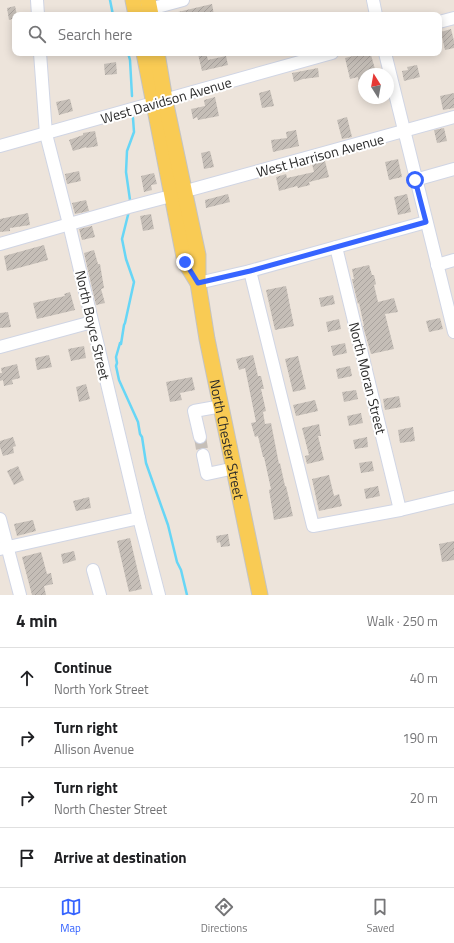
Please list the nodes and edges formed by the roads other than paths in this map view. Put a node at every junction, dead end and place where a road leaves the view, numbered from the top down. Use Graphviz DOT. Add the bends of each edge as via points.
graph roads {
  1 [pos="37,0"];
  2 [pos="133,0"];
  3 [pos="183,0"];
  4 [pos="373,0"];
  5 [pos="146,10"];
  6 [pos="38,12"];
  7 [pos="375,12"];
  8 [pos="454,18"];
  9 [pos="442,21"];
  10 [pos="40,56"];
  11 [pos="145,56"];
  12 [pos="157,56"];
  13 [pos="321,56"];
  14 [pos="386,56"];
  15 [pos="160,101"];
  16 [pos="454,117"];
  17 [pos="404,132"];
  18 [pos="46,134"];
  19 [pos="0,146"];
  20 [pos="454,169"];
  21 [pos="415,180"];
  22 [pos="186,191"];
  23 [pos="171,196"];
  24 [pos="426,222"];
  25 [pos="70,224"];
  26 [pos="0,244"];
  27 [pos="336,247"];
  28 [pos="454,260"];
  29 [pos="437,265"];
  30 [pos="250,271"];
  31 [pos="198,283"];
  32 [pos="452,314"];
  33 [pos="92,322"];
  34 [pos="454,332"];
  35 [pos="0,347"];
  36 [pos="222,406"];
  37 [pos="200,437"];
  38 [pos="203,455"];
  39 [pos="235,468"];
  40 [pos="454,497"];
  41 [pos="400,510"];
  42 [pos="139,518"];
  43 [pos="0,519"];
  44 [pos="4,548"];
  45 [pos="93,570"];
  46 [pos="20,595"];
  47 [pos="100,595"];
  48 [pos="159,595"];
  49 [pos="260,595"];
  1 -- 6 [label="street"];
  2 -- 5 [label="main road"];
  3 -- 5 [label="street"];
  4 -- 7 [label="street"];
  8 -- 9 [label="street"];
  10 -- 18 [label="street, North Boyce Street"];
  11 -- 15 [label="main road, North Chester Street"];
  12 -- 15 [label="main road, North Chester Street"];
  13 -- 15 [label="street, West Davidson Avenue"];
  14 -- 17 [label="street"];
  15 -- 18 [label="street, West Davidson Avenue"];
  15 -- 22 [label="main road, North Chester Street"];
  15 -- 23 [label="main road, North Chester Street"];
  16 -- 17 [label="street, West Harrison Avenue"];
  17 -- 21 [label="street"];
  17 -- 22 [label="street, West Harrison Avenue"];
  18 -- 19 [label="street, West Davidson Avenue"];
  18 -- 25 [label="street, North Boyce Street"];
  20 -- 21 [label="street"];
  21 -- 24 [label="street"];
  22 -- 31 [label="main road, North Chester Street" via="198,256"];
  23 -- 25 [label="street"];
  23 -- 31 [label="main road, North Chester Street" via="185,262"];
  24 -- 27 [label="street"];
  24 -- 29 [label="street"];
  25 -- 26 [label="street"];
  25 -- 33 [label="street, North Boyce Street"];
  27 -- 30 [label="street"];
  27 -- 41 [label="street, North Moran Street"];
  28 -- 29 [label="street"];
  29 -- 32 [label="street"];
  30 -- 31 [label="street"];
  30 -- 41 [label="street" via="312,526"];
  31 -- 36 [label="main road, North Chester Street"];
  32 -- 34 [label="street"];
  33 -- 35 [label="street"];
  33 -- 42 [label="street, North Boyce Street"];
  36 -- 37 [label="street" via="194,411"];
  36 -- 39 [label="main road, North Chester Street"];
  38 -- 39 [label="street" via="207,474"];
  39 -- 49 [label="main road, North Chester Street"];
  40 -- 41 [label="street"];
  42 -- 44 [label="street"];
  42 -- 48 [label="street, North Boyce Street"];
  43 -- 44 [label="street"];
  44 -- 46 [label="street"];
  45 -- 47 [label="street"];
}
